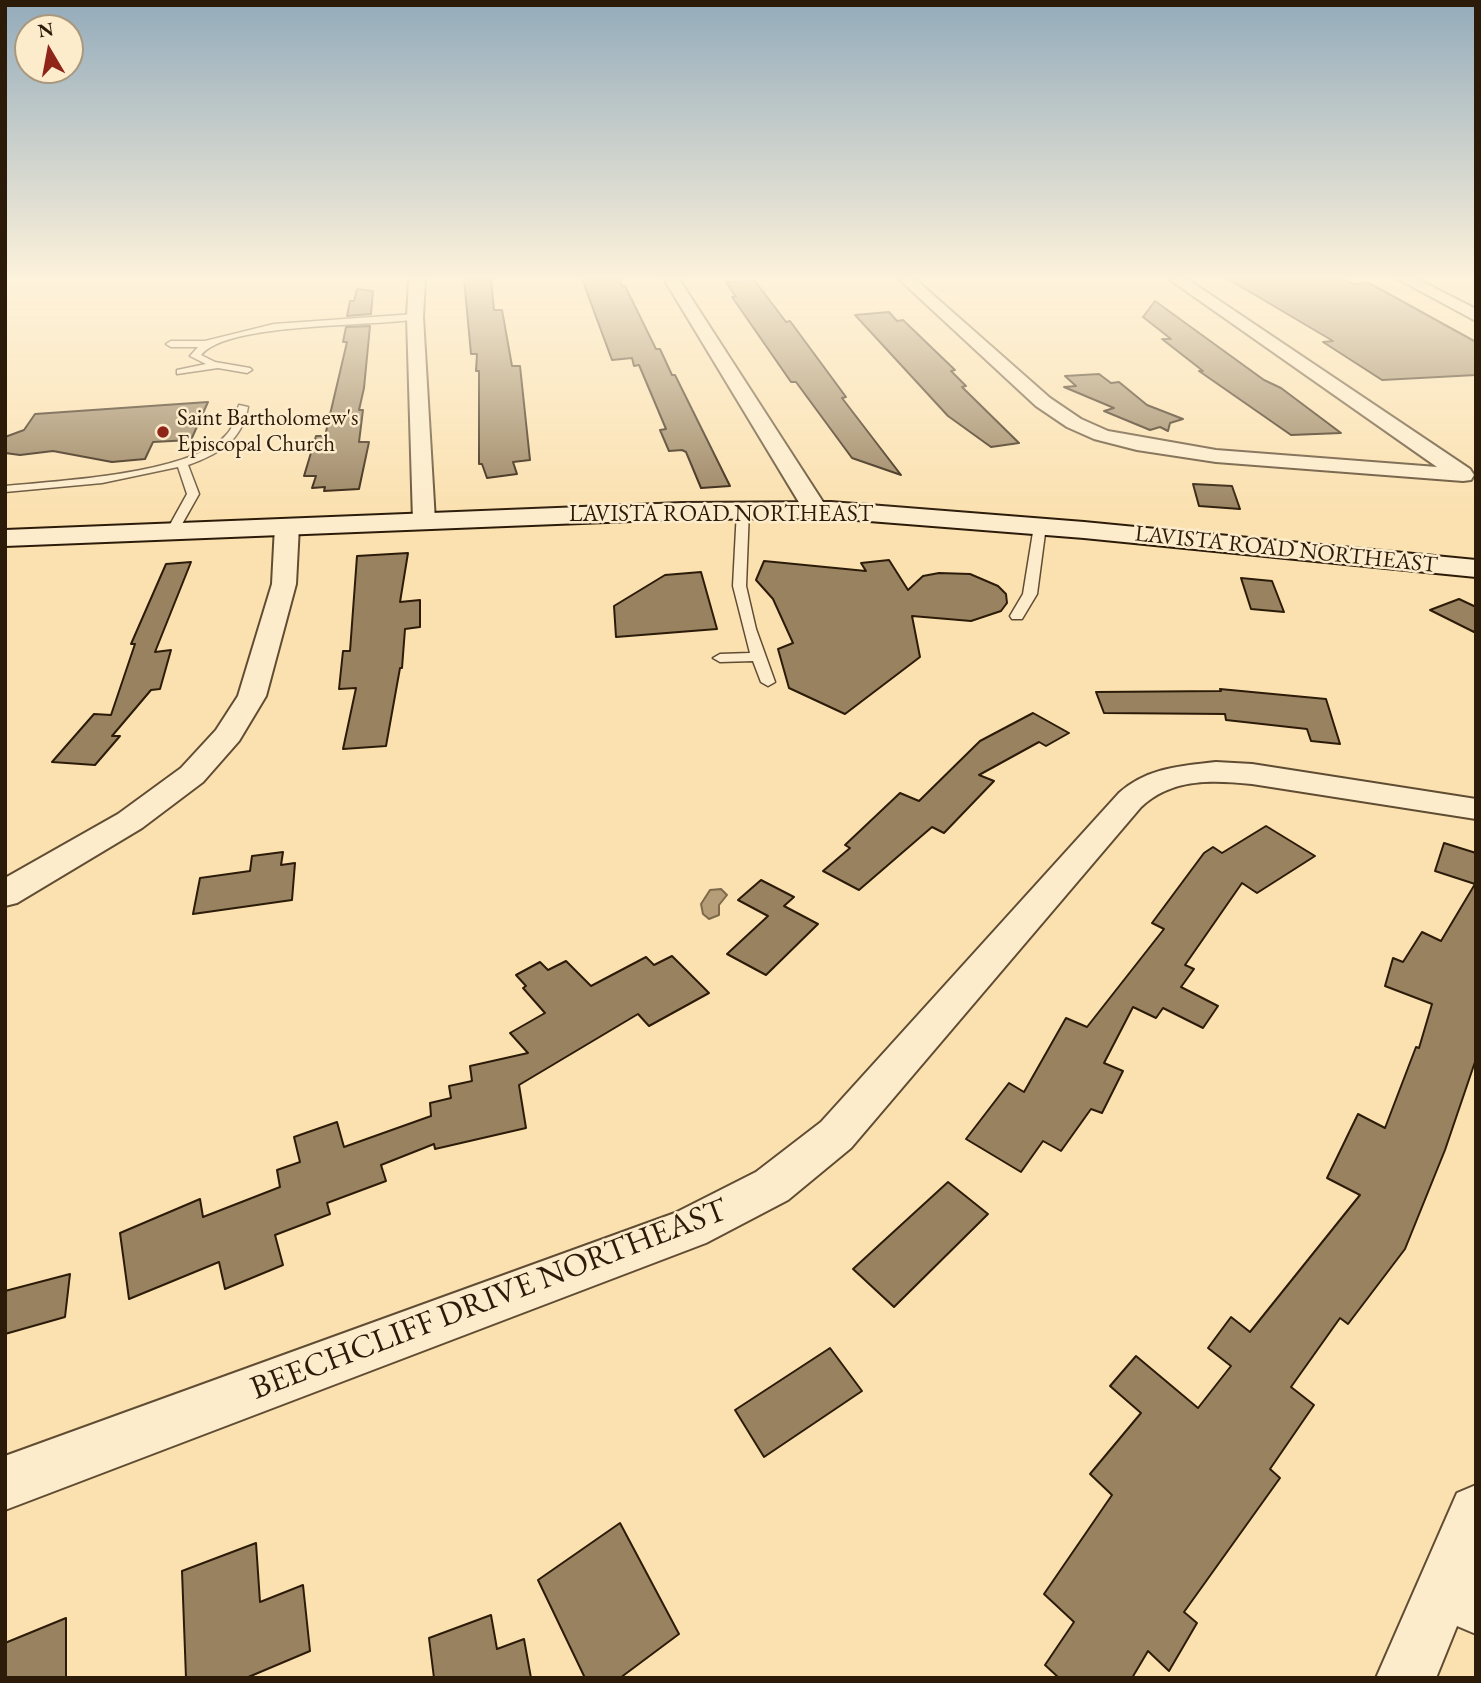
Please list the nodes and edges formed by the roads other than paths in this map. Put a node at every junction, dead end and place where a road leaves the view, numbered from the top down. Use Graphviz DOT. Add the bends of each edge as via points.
graph roads {
  1 [pos="196,358"];
  2 [pos="199,358"];
  3 [pos="417,358"];
  4 [pos="719,358"];
  5 [pos="994,358"];
  6 [pos="1290,358"];
  7 [pos="169,364"];
  8 [pos="220,365"];
  9 [pos="247,370"];
  10 [pos="180,372"];
  11 [pos="243,407"];
  12 [pos="182,463"];
  13 [pos="1470,480"];
  14 [pos="5,489"];
  15 [pos="814,509"];
  16 [pos="743,510"];
  17 [pos="424,521"];
  18 [pos="287,526"];
  19 [pos="1040,526"];
  20 [pos="173,530"];
  21 [pos="5,538"];
  22 [pos="1476,569"];
  23 [pos="1017,616"];
  24 [pos="758,657"];
  25 [pos="720,658"];
  26 [pos="768,682"];
  27 [pos="1476,809"];
  28 [pos="5,894"];
  29 [pos="5,1483"];
  30 [pos="1476,1512"];
  31 [pos="1461,1594"];
  32 [pos="1406,1678"];
  1 -- 7 [label="lane"];
  2 -- 8 [label="lane"];
  3 -- 17 [label="street"];
  4 -- 15 [label="street"];
  5 -- 13 [label="street" via="1044,402 1101,435 1216,456"];
  6 -- 13 [label="street"];
  8 -- 9 [label="lane"];
  8 -- 10 [label="lane"];
  11 -- 12 [label="lane" via="240,426 229,439 210,454"];
  12 -- 14 [label="lane" via="102,480"];
  12 -- 20 [label="lane" via="193,494"];
  15 -- 16 [label="main road, LAVISTA ROAD NORTHEAST"];
  15 -- 19 [label="main road, LAVISTA ROAD NORTHEAST"];
  16 -- 17 [label="main road, LAVISTA ROAD NORTHEAST"];
  16 -- 24 [label="lane" via="738,579"];
  17 -- 18 [label="main road, LAVISTA ROAD NORTHEAST"];
  18 -- 20 [label="main road, LAVISTA ROAD NORTHEAST"];
  18 -- 28 [label="street" via="284,584 252,696 228,735 192,775 130,821"];
  19 -- 22 [label="main road, LAVISTA ROAD NORTHEAST"];
  19 -- 23 [label="lane" via="1030,594"];
  20 -- 21 [label="main road, LAVISTA ROAD NORTHEAST"];
  24 -- 25 [label="lane"];
  24 -- 26 [label="lane"];
  27 -- 29 [label="street, BEECHCLIFF DRIVE NORTHEAST" via="1234,772 1179,774 1153,783 1130,800 836,1135 772,1186 690,1228"];
  30 -- 31 [label="street"];
  31 -- 32 [label="street"];
}
